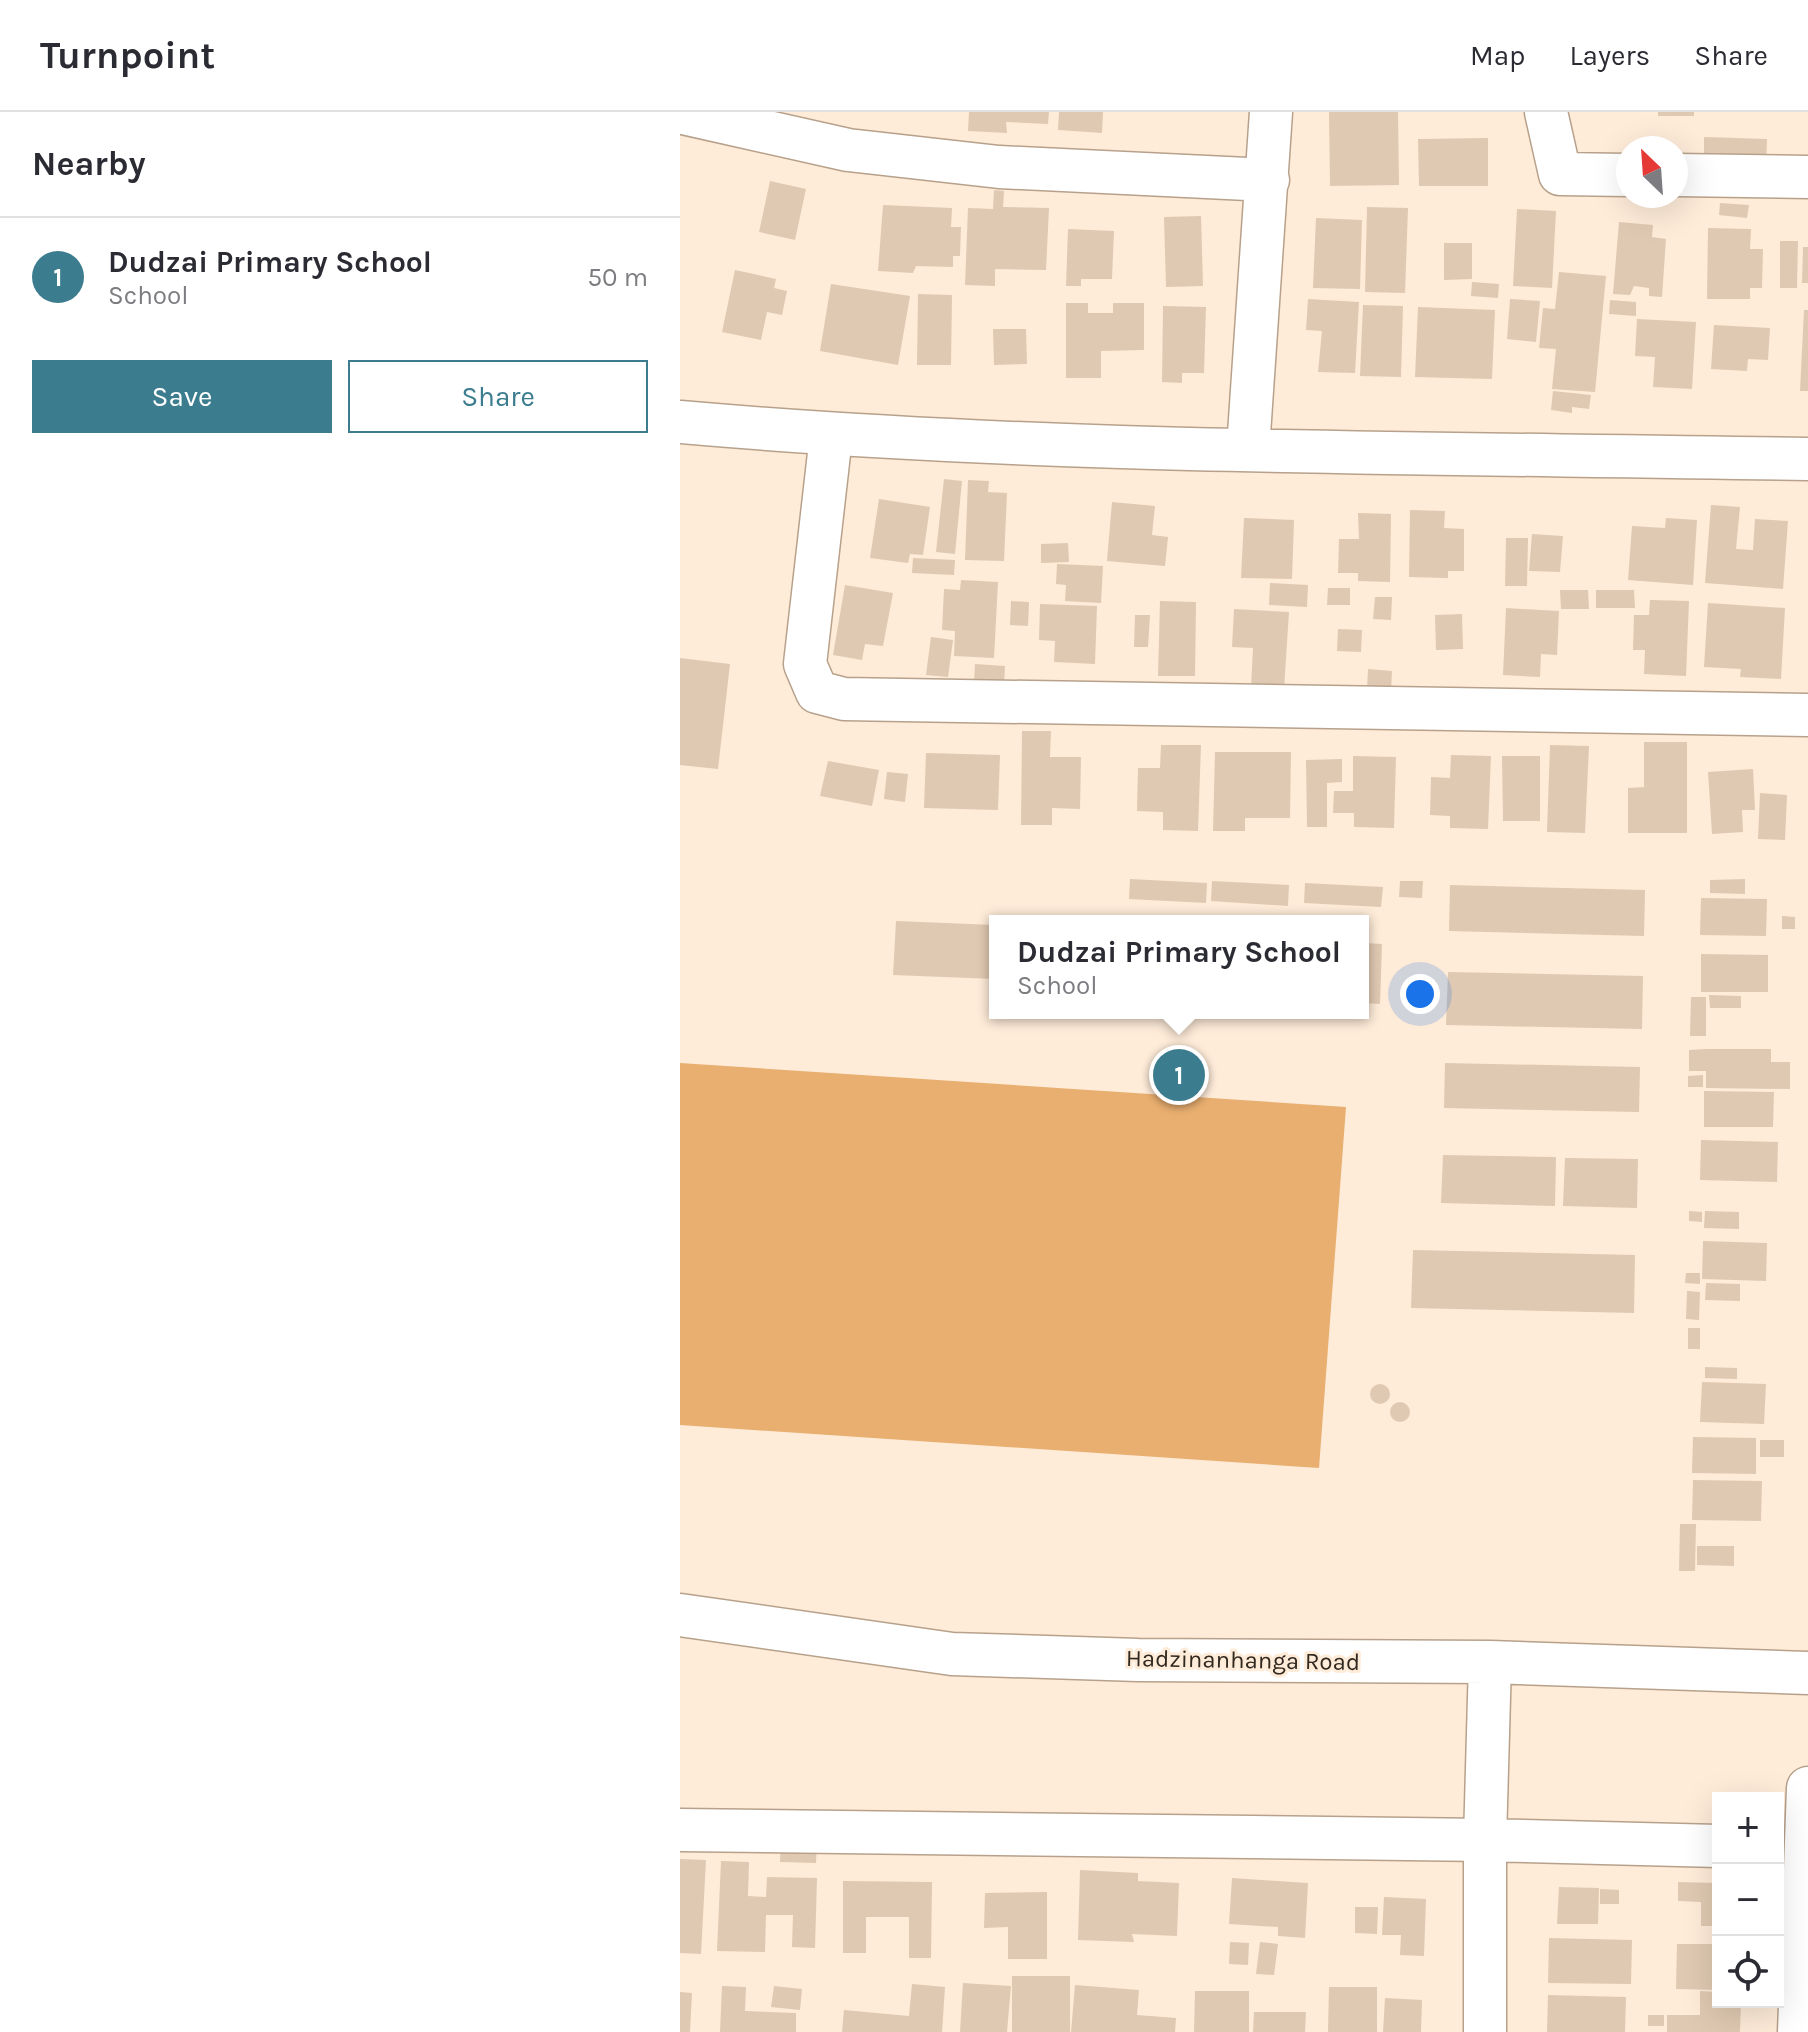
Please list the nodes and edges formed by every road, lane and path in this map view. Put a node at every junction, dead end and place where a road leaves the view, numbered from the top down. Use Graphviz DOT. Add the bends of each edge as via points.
graph roads {
  1 [pos="1271,112"];
  2 [pos="1546,112"];
  3 [pos="682,118"];
  4 [pos="1616,175"];
  5 [pos="1688,175"];
  6 [pos="1808,177"];
  7 [pos="1268,180"];
  8 [pos="680,422"];
  9 [pos="831,436"];
  10 [pos="1248,449"];
  11 [pos="1808,459"];
  12 [pos="1808,715"];
  13 [pos="680,1615"];
  14 [pos="1490,1662"];
  15 [pos="1808,1673"];
  16 [pos="1808,1788"];
  17 [pos="680,1830"];
  18 [pos="1485,1840"];
  19 [pos="1712,1846"];
  20 [pos="1797,1847"];
  21 [pos="1485,2032"];
  22 [pos="1799,2032"];
  1 -- 7 [label="street"];
  2 -- 4 [label="street" via="1560,174"];
  3 -- 7 [label="street" via="848,150 999,167"];
  5 -- 6 [label="street"];
  7 -- 10 [label="street"];
  8 -- 9 [label="street"];
  9 -- 10 [label="street"];
  9 -- 12 [label="street" via="805,664 817,692 844,699"];
  10 -- 11 [label="street"];
  13 -- 14 [label="street, Hadzinanhanga Road" via="952,1654"];
  14 -- 15 [label="street, Hadzinanhanga Road"];
  14 -- 18 [label="street"];
  16 -- 20 [label="street"];
  17 -- 18 [label="street"];
  18 -- 19 [label="street"];
  18 -- 21 [label="street"];
  20 -- 22 [label="street"];
}
